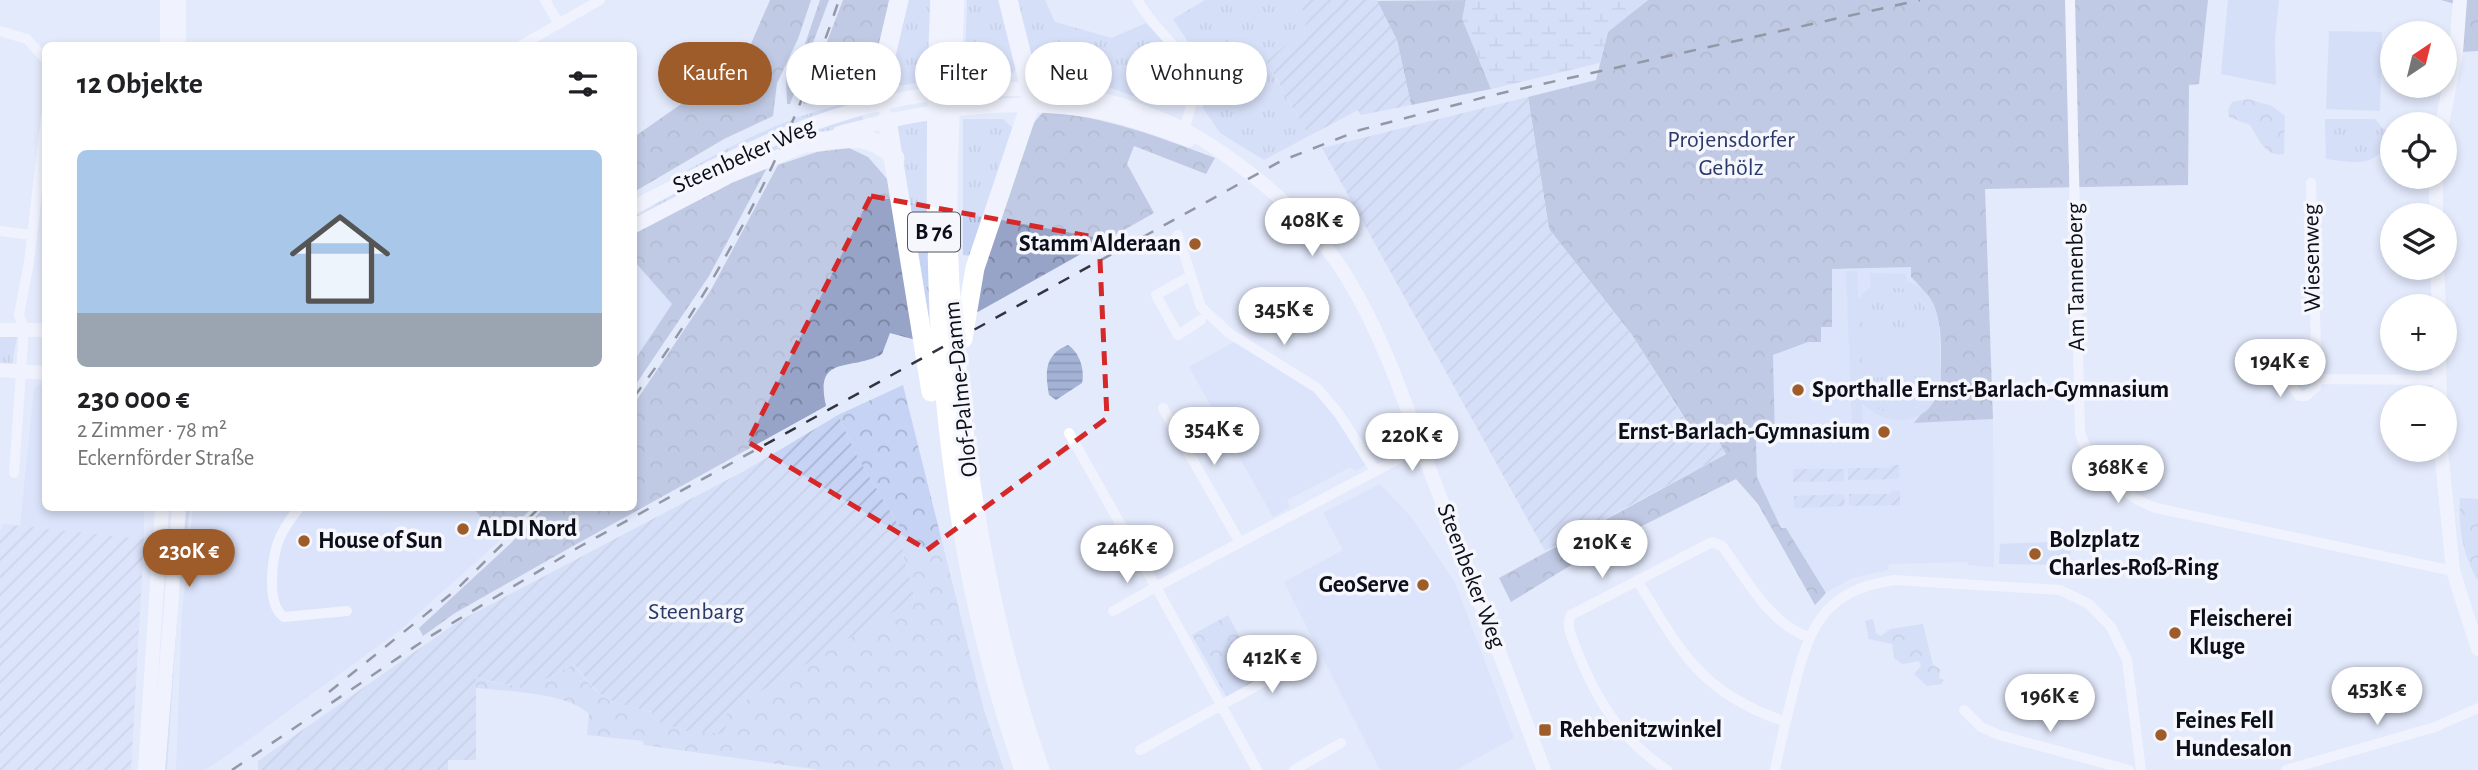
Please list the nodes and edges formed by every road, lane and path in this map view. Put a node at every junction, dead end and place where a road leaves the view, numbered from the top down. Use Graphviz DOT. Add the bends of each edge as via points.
graph roads {
  1 [pos="167,0"];
  2 [pos="179,0"];
  3 [pos="545,0"];
  4 [pos="600,0"];
  5 [pos="899,0"];
  6 [pos="940,0"];
  7 [pos="955,0"];
  8 [pos="1008,0"];
  9 [pos="1137,0"];
  10 [pos="2070,0"];
  11 [pos="2460,0"];
  12 [pos="559,24"];
  13 [pos="0,31"];
  14 [pos="167,42"];
  15 [pos="179,42"];
  16 [pos="527,42"];
  17 [pos="42,56"];
  18 [pos="1025,75"];
  19 [pos="1025,96"];
  20 [pos="1025,98"];
  21 [pos="1027,105"];
  22 [pos="1067,105"];
  23 [pos="885,112"];
  24 [pos="2444,112"];
  25 [pos="1182,133"];
  26 [pos="808,143"];
  27 [pos="42,148"];
  28 [pos="895,158"];
  29 [pos="2311,183"];
  30 [pos="637,206"];
  31 [pos="637,224"];
  32 [pos="0,231"];
  33 [pos="31,235"];
  34 [pos="1178,235"];
  35 [pos="1190,276"];
  36 [pos="1201,320"];
  37 [pos="24,329"];
  38 [pos="0,330"];
  39 [pos="42,330"];
  40 [pos="0,370"];
  41 [pos="2439,371"];
  42 [pos="21,372"];
  43 [pos="42,373"];
  44 [pos="2439,380"];
  45 [pos="2439,385"];
  46 [pos="960,386"];
  47 [pos="1163,408"];
  48 [pos="1069,433"];
  49 [pos="1421,447"];
  50 [pos="2442,462"];
  51 [pos="952,463"];
  52 [pos="1374,469"];
  53 [pos="14,473"];
  54 [pos="162,511"];
  55 [pos="179,511"];
  56 [pos="297,511"];
  57 [pos="1239,541"];
  58 [pos="2454,571"];
  59 [pos="1637,580"];
  60 [pos="1156,587"];
  61 [pos="346,611"];
  62 [pos="1114,611"];
  63 [pos="1808,637"];
  64 [pos="2478,649"];
  65 [pos="1307,658"];
  66 [pos="1221,705"];
  67 [pos="2478,708"];
  68 [pos="1964,710"];
  69 [pos="1786,722"];
  70 [pos="1341,743"];
  71 [pos="1140,750"];
  72 [pos="145,770"];
  73 [pos="158,770"];
  74 [pos="1024,770"];
  75 [pos="1040,770"];
  76 [pos="1257,770"];
  77 [pos="1294,770"];
  78 [pos="1544,770"];
  79 [pos="1667,770"];
  80 [pos="1775,770"];
  81 [pos="2129,770"];
  82 [pos="2141,770"];
  83 [pos="2286,770"];
  1 -- 14 [label="main road"];
  2 -- 15 [label="main road"];
  3 -- 12 [label="street"];
  4 -- 12 [label="street"];
  5 -- 23 [label="highway" via="881,76"];
  6 -- 51 [label="highway, Olof-Palme-Damm / B 76" via="936,298"];
  7 -- 46 [label="highway, Olof-Palme-Damm / B 76" via="949,218"];
  8 -- 18 [label="highway"];
  9 -- 25 [label="street" via="1191,72 1194,99"];
  10 -- 58 [label="street, Am Tannenberg" via="2080,433 2090,454 2127,493 2155,508"];
  11 -- 24 [label="main road"];
  12 -- 16 [label="street"];
  13 -- 17 [label="street" via="27,39"];
  19 -- 23 [label="main road, Steenbeker Weg" via="974,91 912,99"];
  20 -- 23 [label="main road, Steenbeker Weg" via="911,116"];
  21 -- 46 [label="highway" via="975,268 964,321"];
  22 -- 25 [label="main road, Steenbeker Weg"];
  23 -- 26 [label="main road, Steenbeker Weg"];
  23 -- 28 [label="highway"];
  23 -- 30 [label="main road, Steenbeker Weg" via="809,125"];
  25 -- 49 [label="main road, Steenbeker Weg" via="1223,153 1286,202 1322,241 1346,275 1383,348"];
  26 -- 28 [label="highway" via="864,138"];
  26 -- 31 [label="main road, Steenbeker Weg" via="730,176"];
  27 -- 33 [label="street"];
  28 -- 51 [label="highway" via="937,424"];
  29 -- 44 [label="street, Wiesenweg" via="2316,377"];
  32 -- 33 [label="street"];
  33 -- 37 [label="street" via="19,314"];
  34 -- 35 [label="street"];
  35 -- 36 [label="street" via="1157,295 1178,335"];
  35 -- 52 [label="street" via="1201,307 1219,325 1317,388"];
  37 -- 38 [label="main road"];
  37 -- 39 [label="main road"];
  37 -- 42 [label="street"];
  40 -- 42 [label="main road"];
  41 -- 44 [label="main road"];
  42 -- 43 [label="main road"];
  42 -- 53 [label="street"];
  44 -- 45 [label="main road"];
  46 -- 75 [label="highway, Olof-Palme-Damm / B 76" via="983,561 1018,704"];
  47 -- 57 [label="street"];
  48 -- 60 [label="street"];
  49 -- 52 [label="street"];
  49 -- 78 [label="main road, Steenbeker Weg"];
  50 -- 58 [label="main road"];
  51 -- 74 [label="highway, Olof-Palme-Damm / B 76" via="983,629"];
  52 -- 57 [label="street"];
  54 -- 72 [label="main road"];
  55 -- 73 [label="main road"];
  56 -- 61 [label="street" via="277,544 273,600 277,613 284,617"];
  57 -- 60 [label="street"];
  58 -- 64 [label="main road"];
  59 -- 63 [label="street" via="1716,542 1776,618"];
  59 -- 69 [label="street" via="1679,648 1703,677 1745,706"];
  59 -- 79 [label="street" via="1574,613 1569,627 1610,718 1634,745"];
  60 -- 62 [label="street"];
  60 -- 66 [label="street"];
  63 -- 69 [label="street"];
  63 -- 82 [label="street" via="1840,599 1874,583 1917,581 2060,590 2100,613 2121,644 2130,674"];
  65 -- 66 [label="street"];
  66 -- 71 [label="street"];
  66 -- 76 [label="street"];
  67 -- 83 [label="street" via="2435,727"];
  68 -- 81 [label="street" via="1981,727 1999,736"];
  69 -- 80 [label="street"];
  70 -- 77 [label="street"];
}
